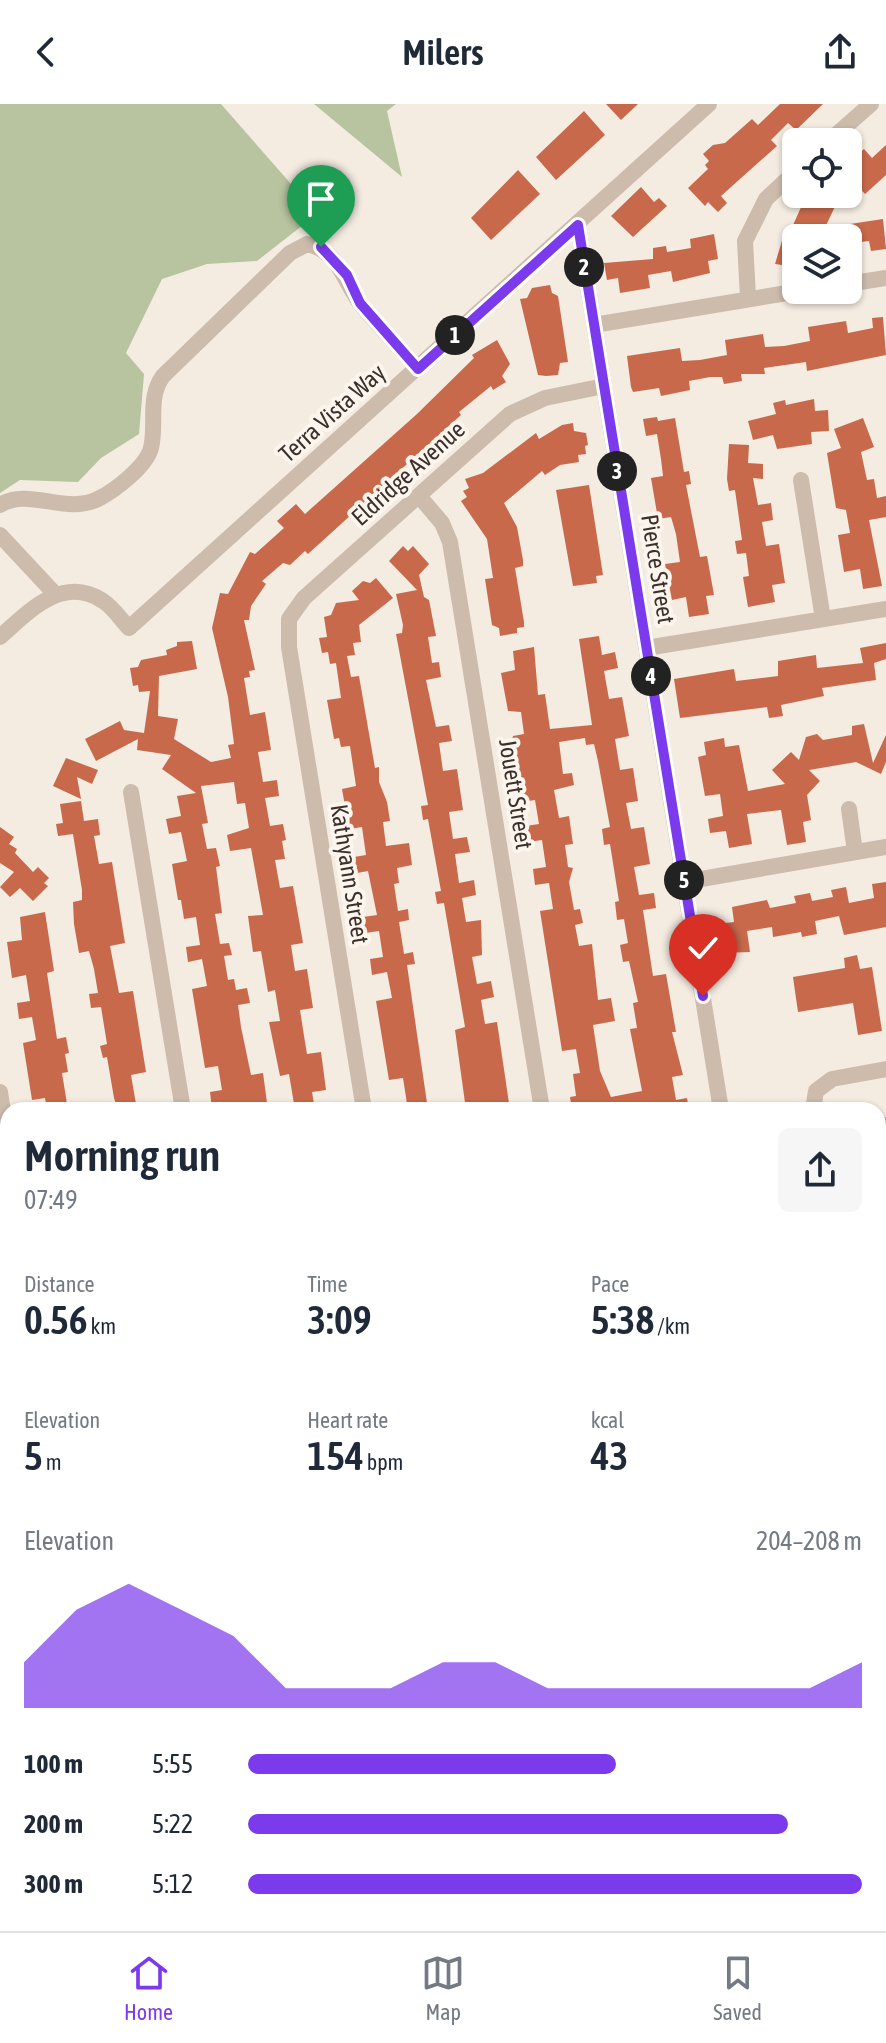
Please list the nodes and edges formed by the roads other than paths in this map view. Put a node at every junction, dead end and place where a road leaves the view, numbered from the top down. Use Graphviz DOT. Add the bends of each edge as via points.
graph roads {
  1 [pos="709,104"];
  2 [pos="871,104"];
  3 [pos="844,128"];
  4 [pos="782,184"];
  5 [pos="578,225"];
  6 [pos="886,278"];
  7 [pos="862,282"];
  8 [pos="782,293"];
  9 [pos="748,298"];
  10 [pos="594,325"];
  11 [pos="418,369"];
  12 [pos="604,386"];
  13 [pos="801,480"];
  14 [pos="419,496"];
  15 [pos="0,505"];
  16 [pos="0,535"];
  17 [pos="56,595"];
  18 [pos="886,609"];
  19 [pos="823,619"];
  20 [pos="0,637"];
  21 [pos="289,647"];
  22 [pos="646,648"];
  23 [pos="131,792"];
  24 [pos="849,809"];
  25 [pos="886,847"];
  26 [pos="855,852"];
  27 [pos="684,882"];
  28 [pos="886,1069"];
  29 [pos="182,1102"];
  30 [pos="363,1102"];
  31 [pos="541,1102"];
  32 [pos="720,1102"];
  33 [pos="814,1102"];
  1 -- 5 [label="street, Terra Vista Way"];
  2 -- 3 [label="street"];
  4 -- 9 [label="street" via="766,199 745,241"];
  5 -- 10 [label="street, Pierce Street"];
  5 -- 11 [label="street, Terra Vista Way"];
  6 -- 7 [label="street"];
  8 -- 9 [label="street"];
  9 -- 10 [label="street"];
  10 -- 12 [label="street, Pierce Street"];
  11 -- 15 [label="street" via="360,303 347,275 321,247 307,244 290,253 163,376 154,388 151,449 108,494 60,506 26,499"];
  11 -- 17 [label="street, Terra Vista Way" via="129,628 104,601 85,593"];
  12 -- 14 [label="street, Eldridge Avenue" via="545,398 510,414"];
  12 -- 22 [label="street, Pierce Street"];
  13 -- 19 [label="street"];
  14 -- 21 [label="street, Eldridge Avenue" via="304,598 289,619"];
  14 -- 31 [label="street, Jouett Street" via="450,542"];
  16 -- 17 [label="street"];
  17 -- 20 [label="street" via="38,603"];
  18 -- 19 [label="street"];
  19 -- 22 [label="street"];
  21 -- 30 [label="street, Kathyann Street"];
  22 -- 27 [label="street, Pierce Street"];
  23 -- 29 [label="street"];
  24 -- 26 [label="street"];
  25 -- 26 [label="street"];
  26 -- 27 [label="street"];
  27 -- 32 [label="street, Pierce Street"];
  28 -- 33 [label="street" via="832,1079 816,1091"];
}
